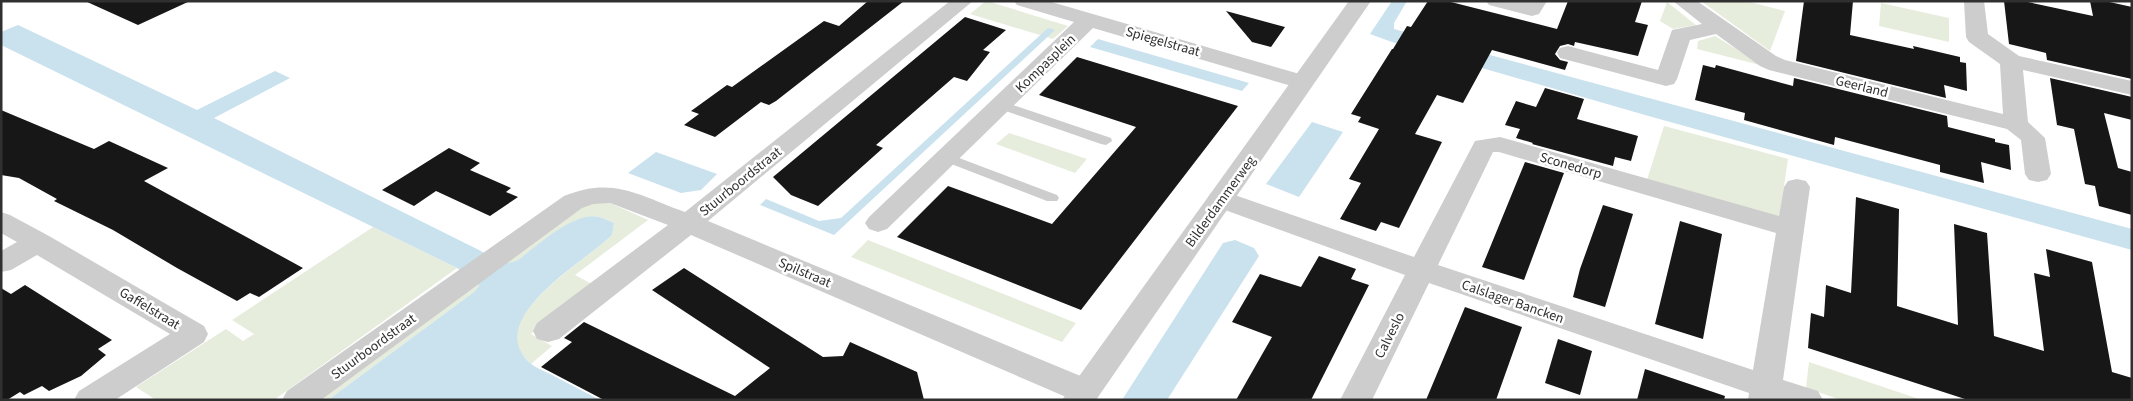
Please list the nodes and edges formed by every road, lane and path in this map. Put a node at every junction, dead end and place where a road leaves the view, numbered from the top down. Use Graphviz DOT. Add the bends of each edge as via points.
graph roads {
  1 [pos="964,1"];
  2 [pos="1024,1"];
  3 [pos="1360,1"];
  4 [pos="1496,1"];
  5 [pos="1537,1"];
  6 [pos="1683,1"];
  7 [pos="1974,1"];
  8 [pos="1089,20"];
  9 [pos="1718,27"];
  10 [pos="1568,53"];
  11 [pos="2011,61"];
  12 [pos="1302,82"];
  13 [pos="2132,88"];
  14 [pos="1001,105"];
  15 [pos="2016,124"];
  16 [pos="1106,141"];
  17 [pos="946,158"];
  18 [pos="2038,174"];
  19 [pos="1797,187"];
  20 [pos="1052,198"];
  21 [pos="1220,199"];
  22 [pos="1,221"];
  23 [pos="688,223"];
  24 [pos="878,223"];
  25 [pos="1790,228"];
  26 [pos="39,242"];
  27 [pos="1,263"];
  28 [pos="1421,270"];
  29 [pos="548,331"];
  30 [pos="1765,393"];
  31 [pos="1081,396"];
  32 [pos="90,400"];
  33 [pos="298,400"];
  34 [pos="1356,400"];
  35 [pos="1807,400"];
  1 -- 23 [label="street, Stuurboordstraat"];
  2 -- 8 [label="street, Spiegelstraat"];
  3 -- 12 [label="street, Bilderdammerweg"];
  4 -- 5 [label="street" via="1532,10"];
  6 -- 9 [label="street, Geerland"];
  7 -- 11 [label="street" via="1978,36"];
  8 -- 12 [label="street, Spiegelstraat"];
  8 -- 14 [label="street, Kompasplein"];
  9 -- 10 [label="street" via="1680,35 1666,79"];
  9 -- 15 [label="street, Geerland" via="1777,65"];
  11 -- 13 [label="street"];
  11 -- 15 [label="street"];
  12 -- 21 [label="street, Bilderdammerweg"];
  14 -- 16 [label="lane, Kompasplein"];
  14 -- 17 [label="street, Kompasplein"];
  15 -- 18 [label="street" via="2033,138"];
  17 -- 20 [label="lane"];
  17 -- 24 [label="street, Kompasplein"];
  19 -- 25 [label="street"];
  21 -- 28 [label="street, Calslager Bancken"];
  21 -- 31 [label="street, Bilderdammerweg"];
  22 -- 26 [label="street, Gaffelstraat"];
  23 -- 29 [label="street"];
  23 -- 31 [label="street, Spilstraat"];
  23 -- 33 [label="street, Stuurboordstraat" via="614,195 596,195 573,202"];
  25 -- 28 [label="street, Sconedorp" via="1500,144 1484,146"];
  25 -- 30 [label="street"];
  26 -- 27 [label="street"];
  26 -- 32 [label="street, Gaffelstraat" via="193,334"];
  28 -- 30 [label="street, Calslager Bancken"];
  28 -- 34 [label="street, Calveslo"];
  30 -- 35 [label="street, Calslager Bancken"];
}
